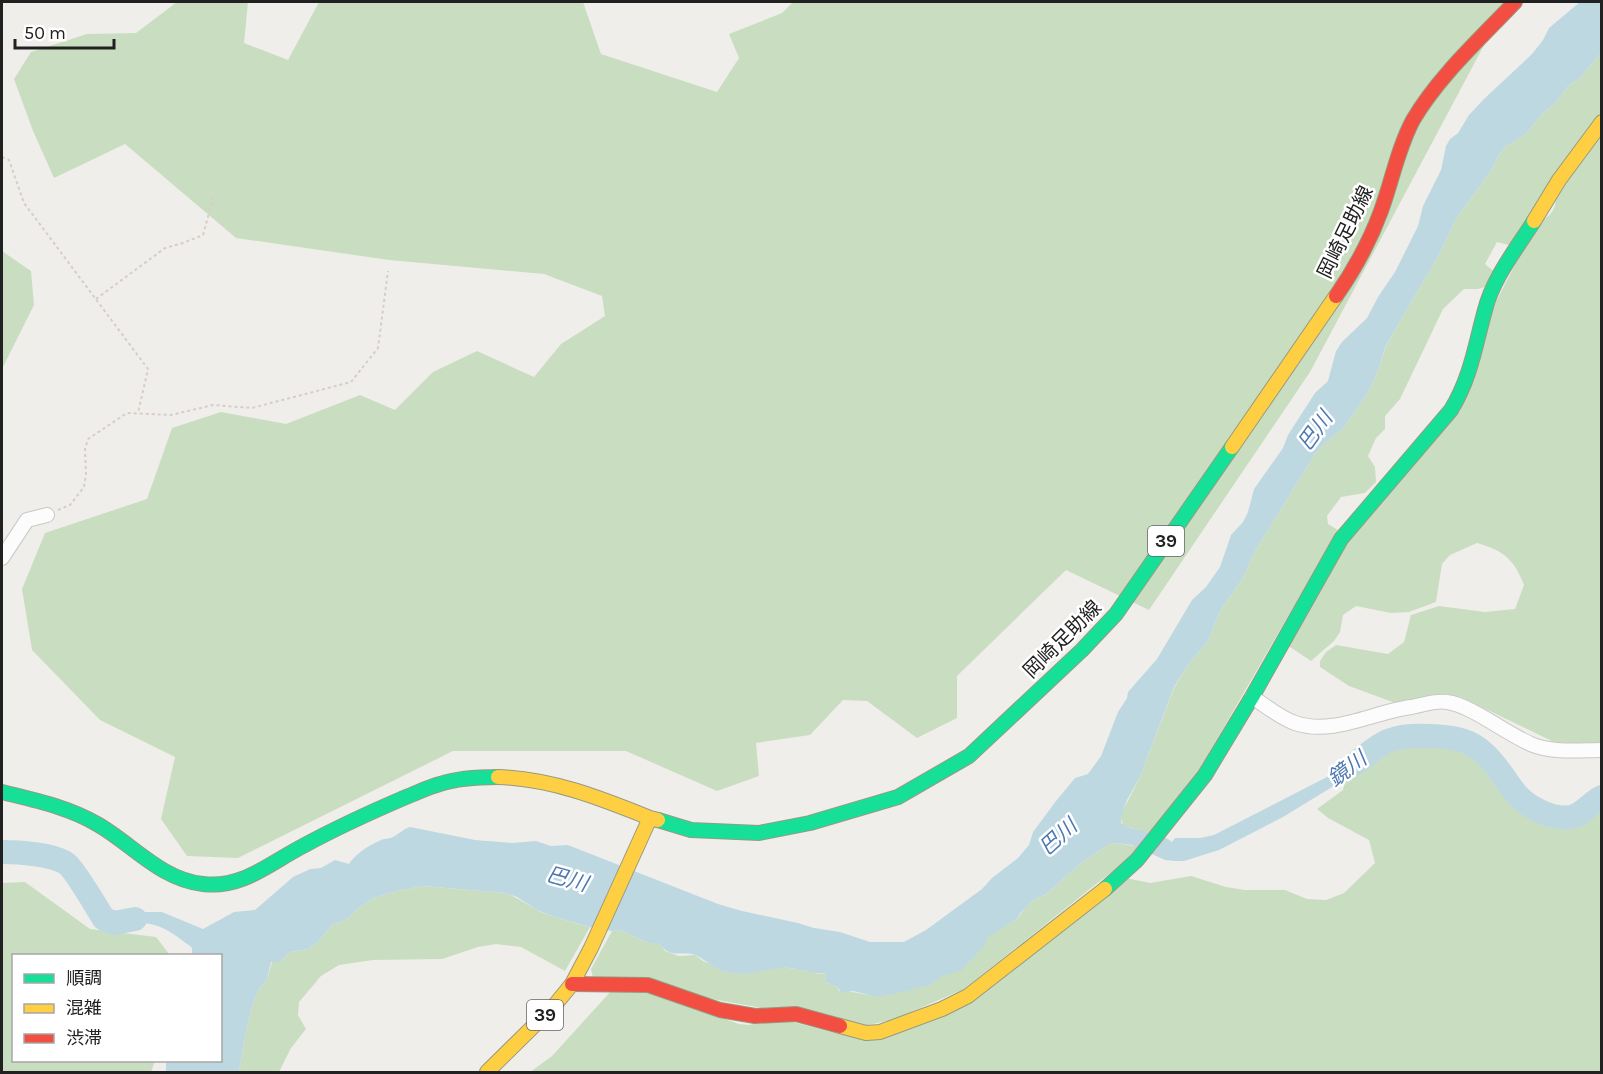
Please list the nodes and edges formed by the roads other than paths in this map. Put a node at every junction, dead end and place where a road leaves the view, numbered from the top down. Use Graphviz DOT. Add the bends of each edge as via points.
graph roads {
  1 [pos="1515,2"];
  2 [pos="1602,122"];
  3 [pos="47,514"];
  4 [pos="2,558"];
  5 [pos="1252,697"];
  6 [pos="1602,750"];
  7 [pos="2,792"];
  8 [pos="650,818"];
  9 [pos="572,984"];
  10 [pos="487,1072"];
  1 -- 8 [label="main road, 岡崎足助線 / 39" via="1437,86 1414,119 1380,213 1351,274 1116,614 1082,650 969,756 898,797 810,823 759,833 691,830"];
  2 -- 5 [label="main road" via="1559,180 1495,285 1463,390 1451,410 1341,539"];
  3 -- 4 [label="street" via="27,520"];
  5 -- 6 [label="street" via="1292,723 1311,728 1446,701 1536,747"];
  5 -- 9 [label="main road" via="1205,775 1128,870 968,996 942,1009 880,1032 854,1031 796,1014 755,1016 720,1010 648,985"];
  7 -- 8 [label="main road, 岡崎足助線" via="78,814 172,875 195,883 221,885 248,877 387,804 446,782 504,777 530,780 573,788"];
  8 -- 9 [label="main road, 39"];
  9 -- 10 [label="main road, 39"];
}
